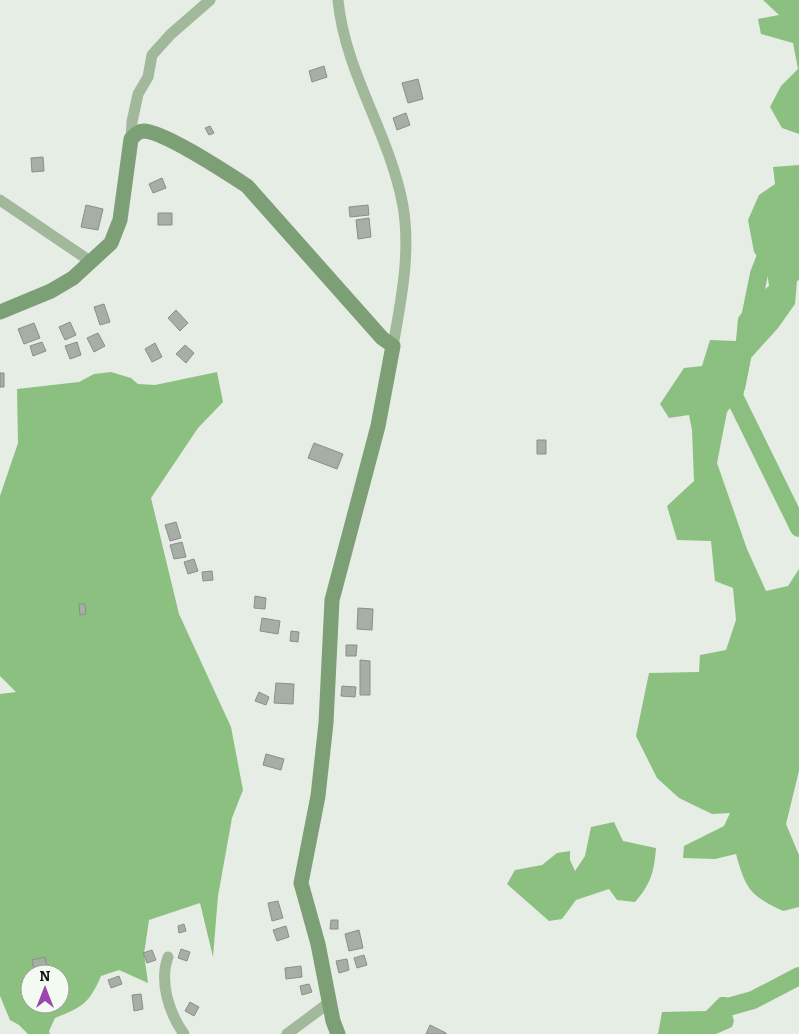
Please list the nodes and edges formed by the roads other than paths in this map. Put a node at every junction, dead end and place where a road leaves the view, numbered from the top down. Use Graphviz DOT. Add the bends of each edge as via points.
graph roads {
  1 [pos="210,0"];
  2 [pos="338,0"];
  3 [pos="131,140"];
  4 [pos="0,200"];
  5 [pos="90,261"];
  6 [pos="0,312"];
  7 [pos="392,346"];
  8 [pos="168,957"];
  9 [pos="330,1002"];
  10 [pos="184,1034"];
  11 [pos="287,1034"];
  12 [pos="338,1034"];
  1 -- 3 [label="street" via="152,55 148,77 138,94"];
  2 -- 7 [label="street" via="346,46 386,149 402,205 405,265"];
  3 -- 5 [label="street" via="120,220 111,243"];
  3 -- 7 [label="street" via="144,131 155,135 247,186"];
  4 -- 5 [label="street"];
  5 -- 6 [label="street" via="73,278 51,291"];
  7 -- 9 [label="street" via="378,426 332,600 326,724 316,806 302,871 303,896 318,944"];
  8 -- 10 [label="street" via="164,977 168,1001 173,1019"];
  9 -- 11 [label="street"];
  9 -- 12 [label="street"];
}
